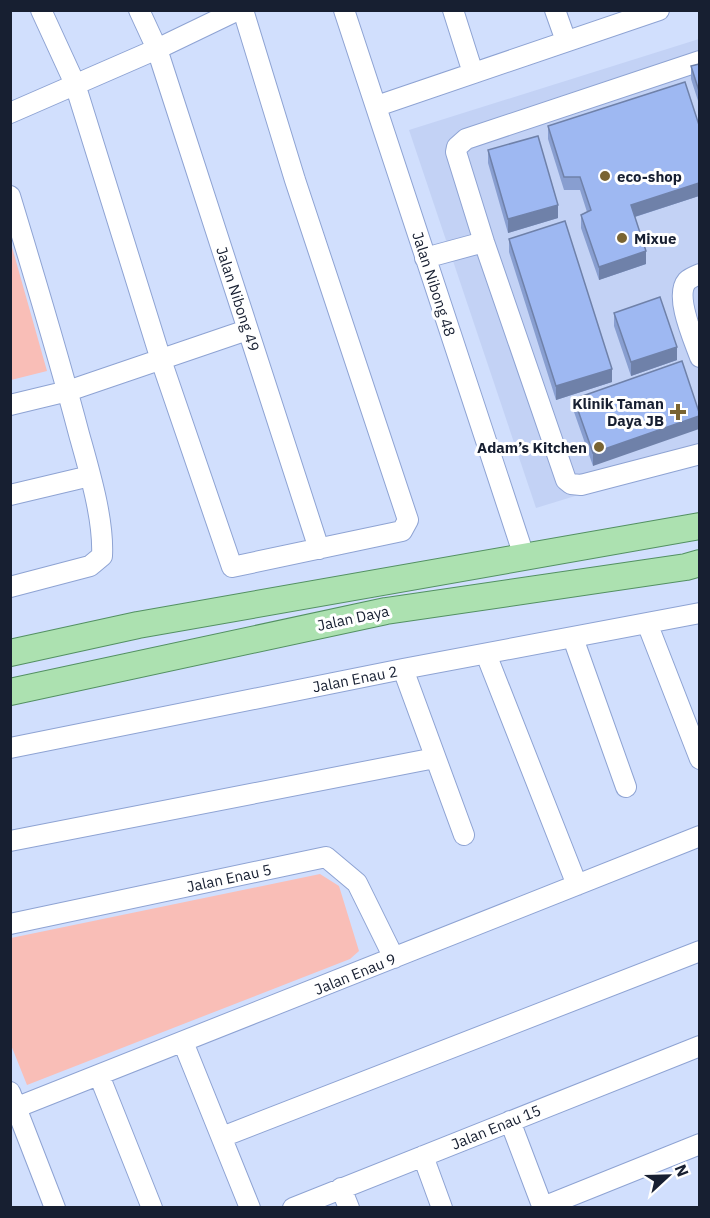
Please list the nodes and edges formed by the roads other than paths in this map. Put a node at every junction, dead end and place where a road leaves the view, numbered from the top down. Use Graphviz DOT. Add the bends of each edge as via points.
graph roads {
  1 [pos="42,10"];
  2 [pos="139,10"];
  3 [pos="238,10"];
  4 [pos="243,10"];
  5 [pos="344,10"];
  6 [pos="453,10"];
  7 [pos="555,10"];
  8 [pos="656,11"];
  9 [pos="566,41"];
  10 [pos="157,49"];
  11 [pos="699,61"];
  12 [pos="473,73"];
  13 [pos="75,84"];
  14 [pos="377,106"];
  15 [pos="10,113"];
  16 [pos="10,196"];
  17 [pos="484,242"];
  18 [pos="425,258"];
  19 [pos="699,274"];
  20 [pos="247,330"];
  21 [pos="699,357"];
  22 [pos="161,360"];
  23 [pos="68,392"];
  24 [pos="10,405"];
  25 [pos="699,453"];
  26 [pos="90,476"];
  27 [pos="10,495"];
  28 [pos="699,526"];
  29 [pos="319,549"];
  30 [pos="524,556"];
  31 [pos="699,563"];
  32 [pos="10,587"];
  33 [pos="699,613"];
  34 [pos="647,623"];
  35 [pos="573,638"];
  36 [pos="10,653"];
  37 [pos="486,654"];
  38 [pos="403,669"];
  39 [pos="10,692"];
  40 [pos="10,748"];
  41 [pos="435,758"];
  42 [pos="699,759"];
  43 [pos="626,787"];
  44 [pos="464,835"];
  45 [pos="699,837"];
  46 [pos="10,841"];
  47 [pos="577,885"];
  48 [pos="10,924"];
  49 [pos="699,951"];
  50 [pos="394,958"];
  51 [pos="183,1042"];
  52 [pos="699,1046"];
  53 [pos="99,1075"];
  54 [pos="12,1103"];
  55 [pos="510,1121"];
  56 [pos="222,1137"];
  57 [pos="699,1144"];
  58 [pos="423,1156"];
  59 [pos="341,1188"];
  60 [pos="543,1207"];
  61 [pos="56,1208"];
  62 [pos="152,1208"];
  63 [pos="250,1208"];
  64 [pos="292,1208"];
  65 [pos="348,1208"];
  66 [pos="442,1208"];
  1 -- 13 [label="street"];
  2 -- 10 [label="street, Jalan Nibong 49"];
  3 -- 10 [label="street"];
  4 -- 29 [label="street" via="408,520 402,531"];
  5 -- 14 [label="street, Jalan Nibong 48"];
  6 -- 12 [label="street"];
  7 -- 9 [label="street"];
  8 -- 9 [label="street"];
  9 -- 12 [label="street"];
  10 -- 13 [label="street"];
  10 -- 20 [label="street, Jalan Nibong 49"];
  11 -- 17 [label="street" via="461,142 457,158"];
  12 -- 14 [label="street"];
  13 -- 15 [label="street"];
  13 -- 22 [label="street"];
  14 -- 18 [label="street, Jalan Nibong 48"];
  16 -- 23 [label="street"];
  17 -- 18 [label="street"];
  17 -- 25 [label="street" via="566,480 581,485"];
  18 -- 30 [label="street, Jalan Nibong 48"];
  19 -- 21 [label="street" via="683,288 684,309"];
  20 -- 22 [label="street"];
  20 -- 29 [label="street, Jalan Nibong 49"];
  22 -- 23 [label="street"];
  22 -- 29 [label="street" via="232,567"];
  23 -- 24 [label="street"];
  23 -- 26 [label="street"];
  26 -- 27 [label="street"];
  26 -- 32 [label="street" via="103,542 102,556 90,566"];
  28 -- 30 [label="main road, Jalan Daya"];
  30 -- 36 [label="main road, Jalan Daya" via="138,625"];
  31 -- 39 [label="main road, Jalan Daya" via="386,611"];
  33 -- 34 [label="street, Jalan Enau 2"];
  34 -- 35 [label="street, Jalan Enau 2"];
  34 -- 42 [label="street"];
  35 -- 37 [label="street, Jalan Enau 2"];
  35 -- 43 [label="street"];
  37 -- 38 [label="street, Jalan Enau 2"];
  37 -- 47 [label="street"];
  38 -- 40 [label="street, Jalan Enau 2"];
  38 -- 41 [label="street"];
  41 -- 44 [label="street"];
  41 -- 46 [label="street"];
  45 -- 47 [label="street, Jalan Enau 9"];
  47 -- 50 [label="street, Jalan Enau 9"];
  48 -- 50 [label="street, Jalan Enau 5" via="326,857 357,883"];
  49 -- 56 [label="street"];
  50 -- 51 [label="street, Jalan Enau 9"];
  51 -- 53 [label="street, Jalan Enau 9"];
  51 -- 56 [label="street"];
  52 -- 55 [label="street, Jalan Enau 15"];
  53 -- 54 [label="street, Jalan Enau 9"];
  53 -- 62 [label="street"];
  54 -- 61 [label="street"];
  55 -- 58 [label="street, Jalan Enau 15"];
  55 -- 60 [label="street"];
  56 -- 63 [label="street"];
  57 -- 60 [label="street"];
  58 -- 59 [label="street, Jalan Enau 15"];
  58 -- 66 [label="street"];
  59 -- 64 [label="street, Jalan Enau 15"];
  59 -- 65 [label="street"];
}
